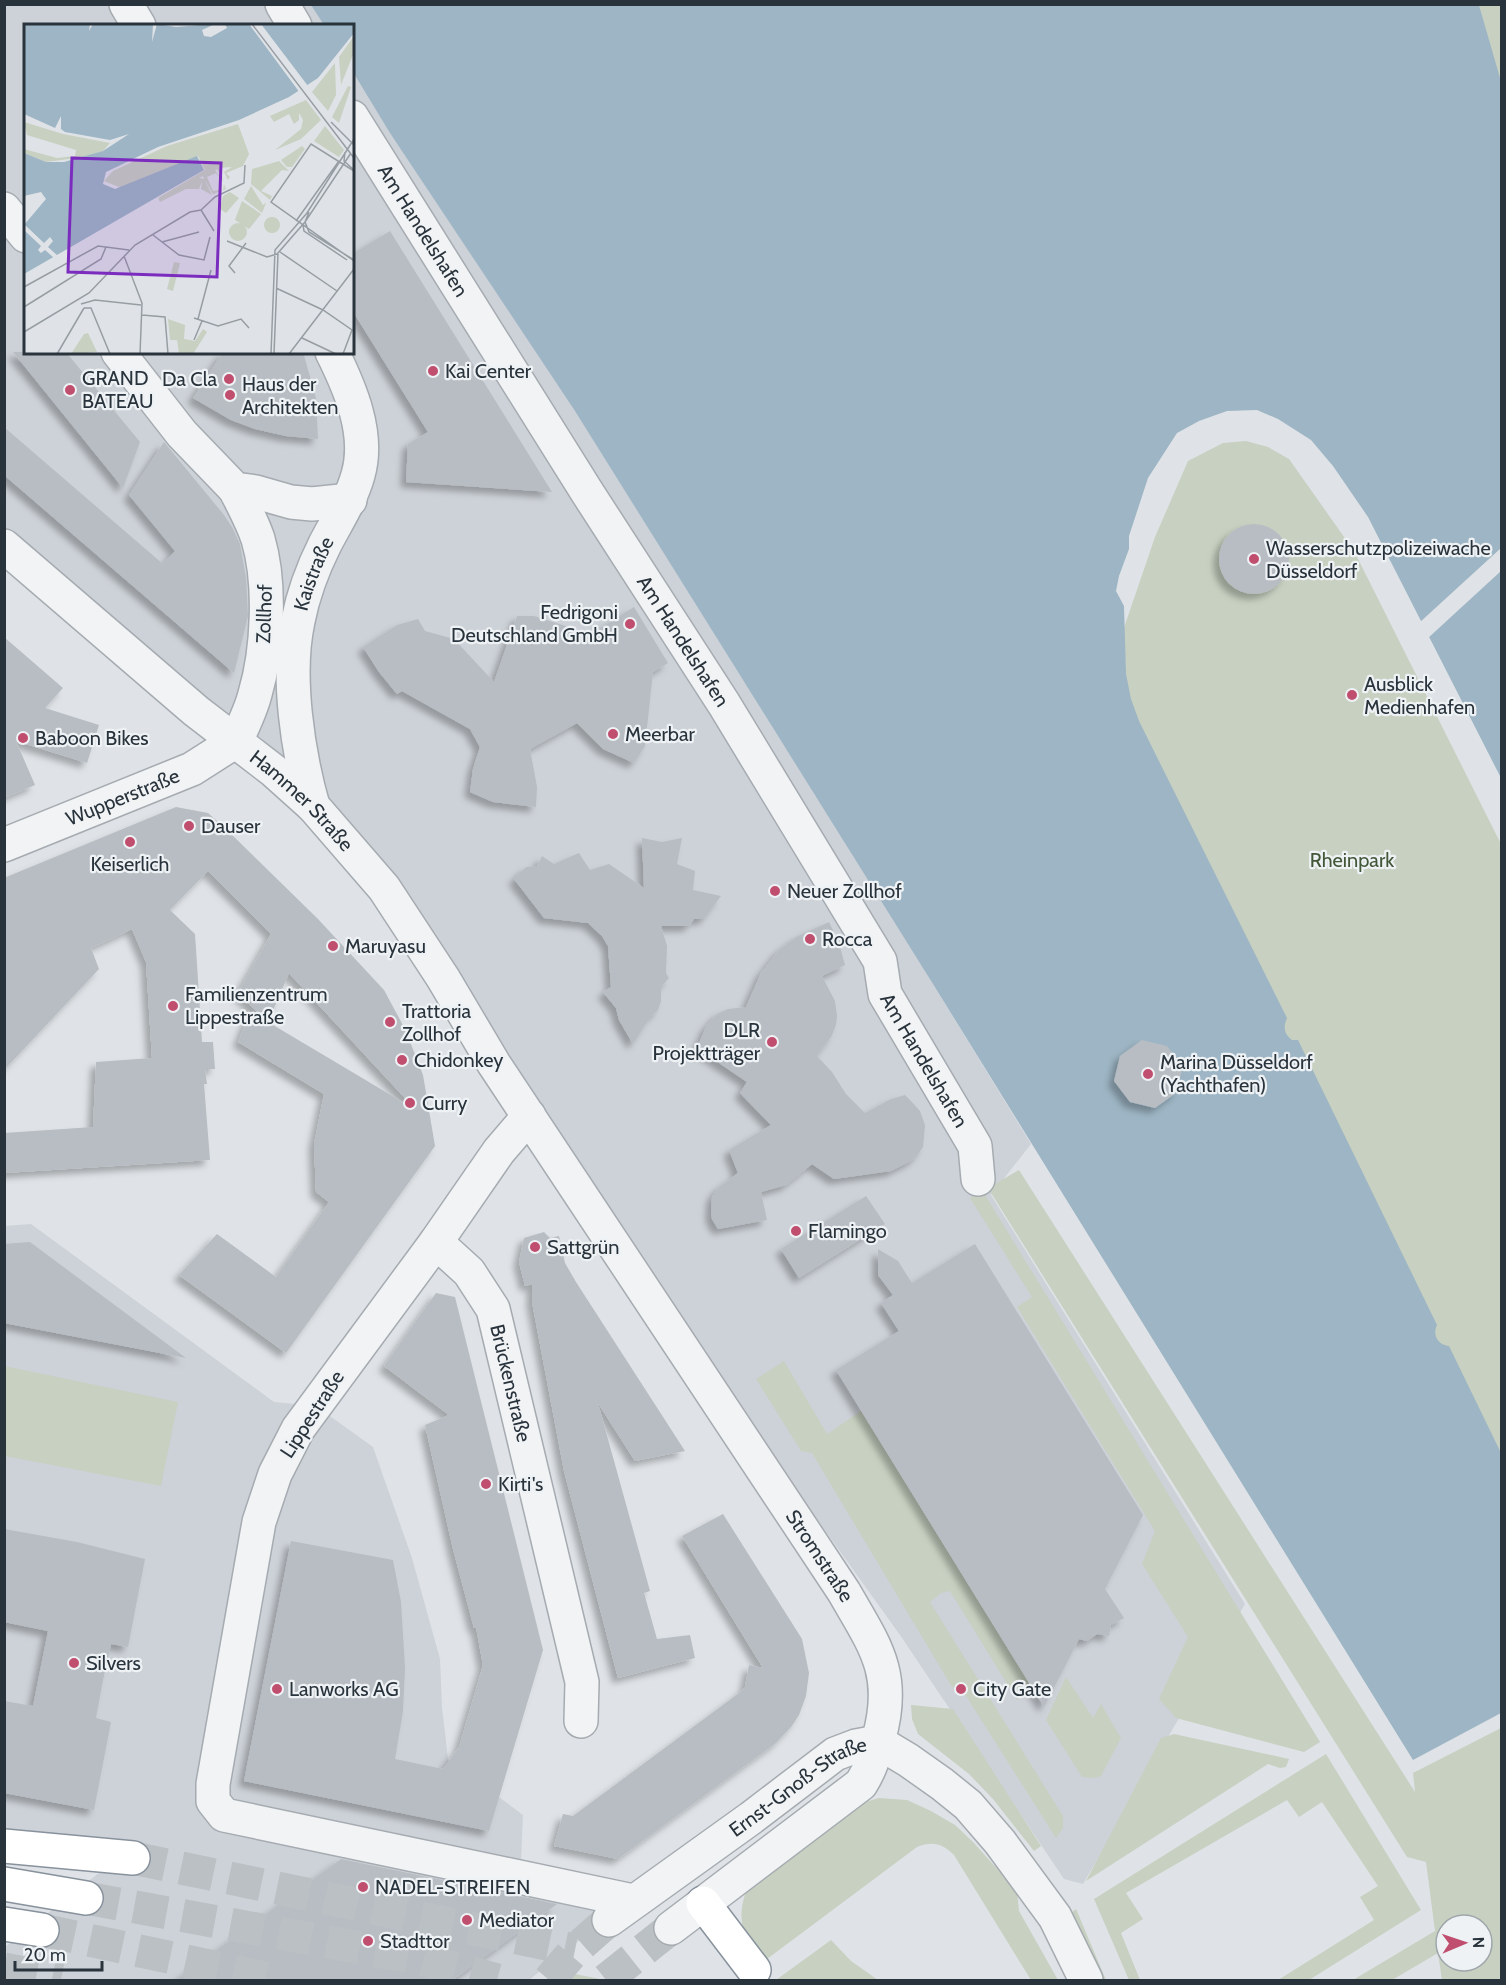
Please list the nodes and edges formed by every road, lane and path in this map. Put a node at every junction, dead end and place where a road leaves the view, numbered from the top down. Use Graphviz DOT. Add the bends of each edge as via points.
graph roads {
  1 [pos="126,4"];
  2 [pos="282,4"];
  3 [pos="138,24"];
  4 [pos="294,24"];
  5 [pos="354,120"];
  6 [pos="4,209"];
  7 [pos="24,234"];
  8 [pos="120,354"];
  9 [pos="333,354"];
  10 [pos="235,489"];
  11 [pos="350,500"];
  12 [pos="4,546"];
  13 [pos="237,741"];
  14 [pos="313,806"];
  15 [pos="4,845"];
  16 [pos="529,1116"];
  17 [pos="978,1179"];
  18 [pos="436,1242"];
  19 [pos="581,1721"];
  20 [pos="878,1742"];
  21 [pos="4,1846"];
  22 [pos="133,1857"];
  23 [pos="4,1884"];
  24 [pos="86,1898"];
  25 [pos="703,1903"];
  26 [pos="628,1905"];
  27 [pos="4,1924"];
  28 [pos="671,1929"];
  29 [pos="42,1930"];
  30 [pos="754,1970"];
  31 [pos="1086,1980"];
  1 -- 3 [label="street"];
  2 -- 4 [label="street"];
  5 -- 17 [label="street, Am Handelshafen" via="724,704 880,961 885,994 975,1146"];
  6 -- 7 [label="street"];
  8 -- 10 [label="street, Zollhof" via="182,434"];
  9 -- 11 [label="street, Kaistraße" via="350,393 361,440 359,473"];
  10 -- 11 [label="street" via="291,502"];
  10 -- 13 [label="street, Zollhof" via="257,538 266,593 260,669"];
  11 -- 14 [label="street, Kaistraße" via="322,552 297,623 293,678 301,752"];
  12 -- 13 [label="street, Hammer Straße" via="196,711"];
  13 -- 14 [label="street, Hammer Straße"];
  13 -- 15 [label="street, Wupperstraße" via="192,769"];
  14 -- 16 [label="street, Hammer Straße" via="384,888"];
  16 -- 18 [label="street, Lippestraße" via="499,1151"];
  16 -- 20 [label="street, Stromstraße" via="844,1592 875,1646 887,1687"];
  18 -- 19 [label="street, Brückenstraße" via="469,1272 493,1309 582,1682"];
  18 -- 26 [label="street, Lippestraße" via="298,1429 275,1474 259,1522 213,1801 224,1815 518,1876"];
  20 -- 25 [label="street, Ernst-Gnoß-Straße" via="861,1784"];
  20 -- 26 [label="street, Ernst-Gnoß-Straße" via="835,1754"];
  20 -- 31 [label="street" via="968,1805 1055,1917"];
  21 -- 22 [label="highway"];
  23 -- 24 [label="highway"];
  25 -- 26 [label="street" via="671,1894"];
  25 -- 28 [label="street, Ernst-Gnoß-Straße"];
  25 -- 30 [label="highway"];
  27 -- 29 [label="highway"];
}
